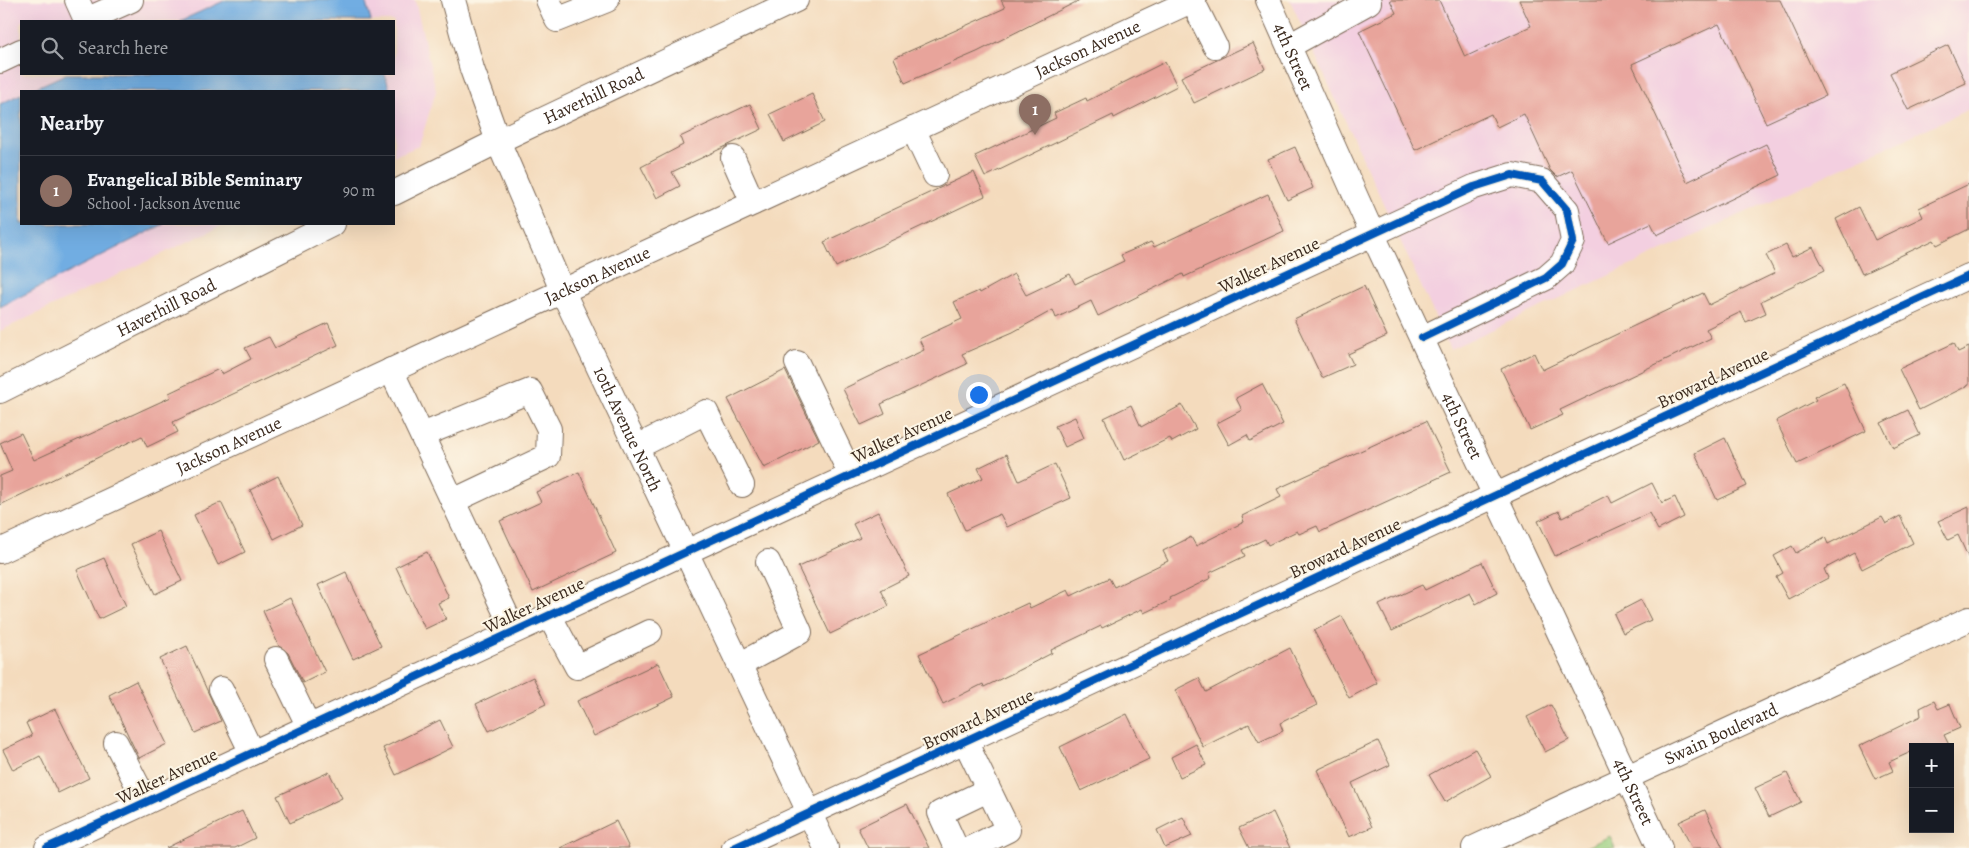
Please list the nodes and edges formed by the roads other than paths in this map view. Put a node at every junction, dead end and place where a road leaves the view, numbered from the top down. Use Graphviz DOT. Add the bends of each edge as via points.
graph roads {
  1 [pos="132,0"];
  2 [pos="453,0"];
  3 [pos="548,0"];
  4 [pos="607,0"];
  5 [pos="796,0"];
  6 [pos="1192,0"];
  7 [pos="1268,0"];
  8 [pos="1369,2"];
  9 [pos="82,14"];
  10 [pos="1215,46"];
  11 [pos="1289,46"];
  12 [pos="20,51"];
  13 [pos="0,61"];
  14 [pos="912,129"];
  15 [pos="498,141"];
  16 [pos="733,158"];
  17 [pos="934,175"];
  18 [pos="395,192"];
  19 [pos="753,203"];
  20 [pos="331,225"];
  21 [pos="1372,234"];
  22 [pos="1969,276"];
  23 [pos="562,290"];
  24 [pos="1422,338"];
  25 [pos="797,363"];
  26 [pos="391,370"];
  27 [pos="0,390"];
  28 [pos="422,435"];
  29 [pos="637,446"];
  30 [pos="851,475"];
  31 [pos="742,486"];
  32 [pos="1495,495"];
  33 [pos="453,501"];
  34 [pos="0,551"];
  35 [pos="687,551"];
  36 [pos="768,562"];
  37 [pos="549,615"];
  38 [pos="1969,619"];
  39 [pos="514,631"];
  40 [pos="650,632"];
  41 [pos="276,660"];
  42 [pos="740,664"];
  43 [pos="221,689"];
  44 [pos="309,727"];
  45 [pos="965,741"];
  46 [pos="116,743"];
  47 [pos="252,753"];
  48 [pos="1627,777"];
  49 [pos="988,790"];
  50 [pos="146,802"];
  51 [pos="810,813"];
  52 [pos="47,848"];
  53 [pos="734,848"];
  54 [pos="825,848"];
  55 [pos="956,848"];
  56 [pos="971,848"];
  57 [pos="1474,848"];
  58 [pos="1660,848"];
  1 -- 9 [label="street"];
  2 -- 15 [label="street, 10th Avenue North" via="472,68"];
  3 -- 4 [label="street" via="557,20"];
  5 -- 15 [label="street, Haverhill Road"];
  6 -- 10 [label="street"];
  6 -- 14 [label="street, Jackson Avenue"];
  7 -- 11 [label="street, 4th Street"];
  8 -- 11 [label="street"];
  11 -- 21 [label="street, 4th Street"];
  12 -- 13 [label="street"];
  14 -- 17 [label="street"];
  14 -- 19 [label="street, Jackson Avenue"];
  15 -- 18 [label="street, Haverhill Road"];
  15 -- 23 [label="street, 10th Avenue North"];
  16 -- 19 [label="street"];
  19 -- 23 [label="street, Jackson Avenue"];
  20 -- 27 [label="street, Haverhill Road"];
  21 -- 24 [label="street, 4th Street"];
  21 -- 24 [label="street, Walker Avenue" via="1474,187 1512,175 1542,181 1567,210 1573,241 1562,264 1546,278"];
  21 -- 30 [label="street, Walker Avenue"];
  22 -- 32 [label="street, Broward Avenue"];
  23 -- 26 [label="street, Jackson Avenue"];
  23 -- 29 [label="street, 10th Avenue North"];
  24 -- 32 [label="street, 4th Street"];
  25 -- 30 [label="street"];
  26 -- 28 [label="street"];
  26 -- 34 [label="street, Jackson Avenue"];
  28 -- 33 [label="street"];
  28 -- 33 [label="street" via="530,391 549,429 548,456"];
  29 -- 31 [label="street" via="706,412"];
  29 -- 35 [label="street, 10th Avenue North"];
  30 -- 35 [label="street, Walker Avenue"];
  32 -- 45 [label="street, Broward Avenue"];
  32 -- 48 [label="street, 4th Street"];
  33 -- 39 [label="street"];
  35 -- 37 [label="street, Walker Avenue"];
  35 -- 42 [label="street, 10th Avenue North"];
  36 -- 42 [label="street" via="800,632"];
  37 -- 39 [label="street, Walker Avenue"];
  37 -- 40 [label="street" via="576,667"];
  38 -- 48 [label="street, Swain Boulevard"];
  39 -- 44 [label="street, Walker Avenue"];
  41 -- 44 [label="street"];
  42 -- 51 [label="street, 10th Avenue North"];
  43 -- 47 [label="street"];
  44 -- 47 [label="street, Walker Avenue"];
  45 -- 49 [label="street"];
  45 -- 51 [label="street, Broward Avenue"];
  46 -- 50 [label="street"];
  47 -- 50 [label="street, Walker Avenue"];
  48 -- 57 [label="street, Swain Boulevard"];
  48 -- 58 [label="street, 4th Street"];
  49 -- 55 [label="street" via="940,813"];
  49 -- 56 [label="street" via="1008,830"];
  50 -- 52 [label="street, Walker Avenue"];
  51 -- 53 [label="street, Broward Avenue"];
  51 -- 54 [label="street, 10th Avenue North"];
}
